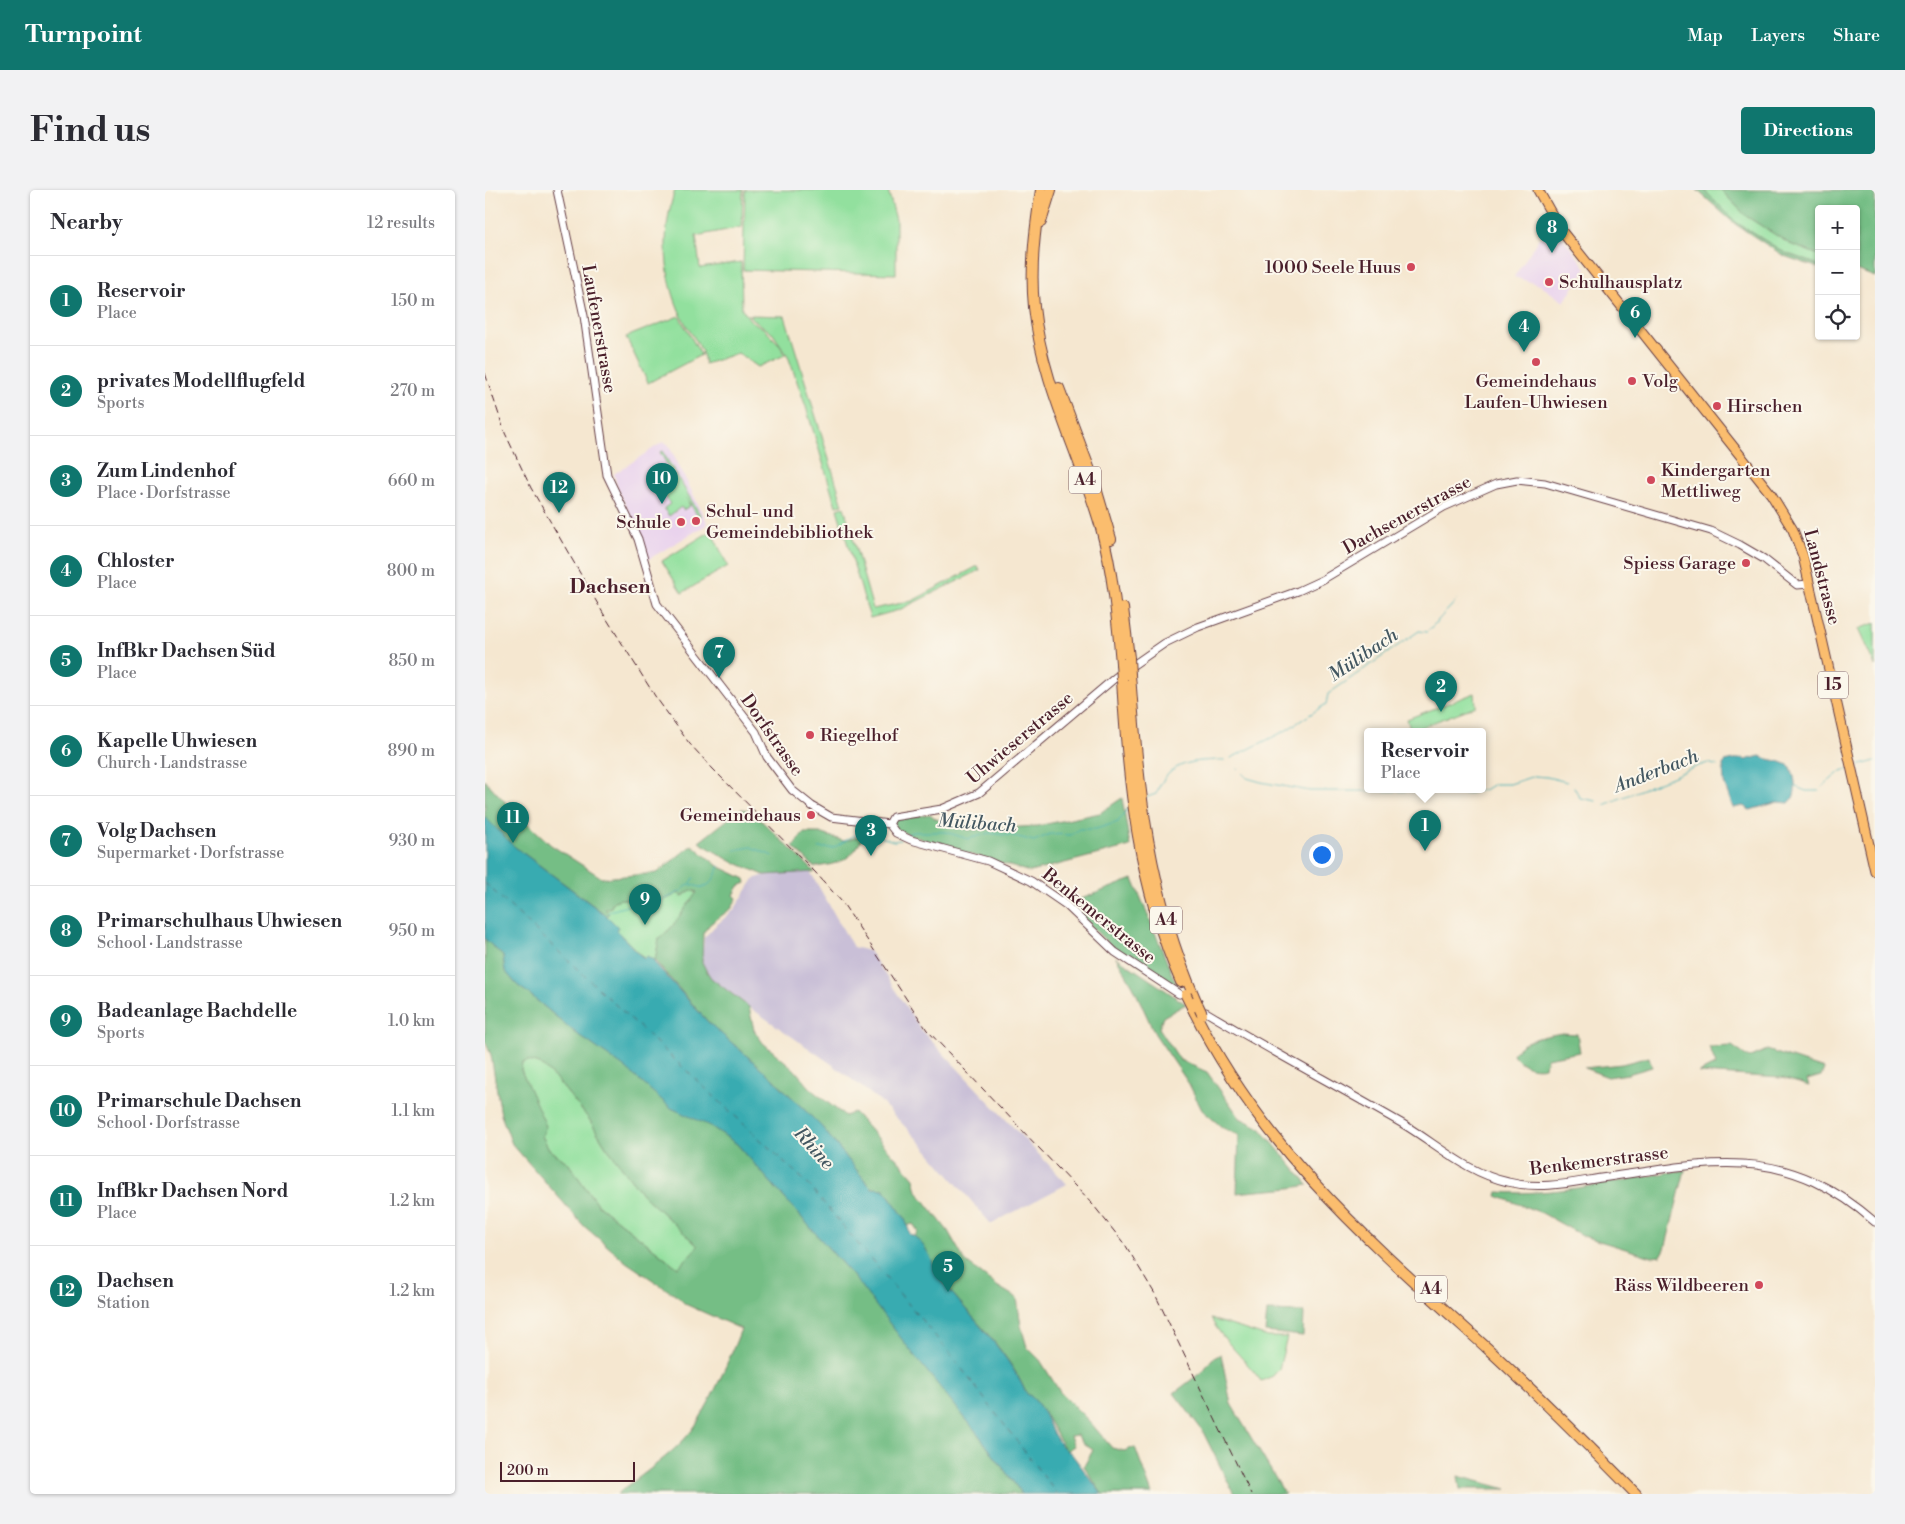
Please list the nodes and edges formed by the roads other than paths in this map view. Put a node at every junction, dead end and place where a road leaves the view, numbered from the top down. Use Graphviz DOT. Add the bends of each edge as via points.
graph roads {
  1 [pos="557,190"];
  2 [pos="1042,190"];
  3 [pos="1050,190"];
  4 [pos="1538,190"];
  5 [pos="607,475"];
  6 [pos="1809,584"];
  7 [pos="1128,661"];
  8 [pos="1126,678"];
  9 [pos="889,824"];
  10 [pos="1142,837"];
  11 [pos="1875,871"];
  12 [pos="1182,994"];
  13 [pos="1194,1004"];
  14 [pos="1204,1013"];
  15 [pos="1875,1222"];
  16 [pos="1636,1494"];
  17 [pos="1645,1494"];
  1 -- 5 [label="street, Laufenerstrasse" via="584,316"];
  2 -- 7 [label="highway, A4" via="1032,272 1038,332 1053,390 1103,538"];
  3 -- 7 [label="highway, A4" via="1041,224 1038,284 1044,337 1110,536 1120,586"];
  4 -- 6 [label="main road, Landstrasse / 15" via="1570,242 1778,503 1793,530"];
  5 -- 9 [label="street, Dorfstrasse" via="638,539 657,604 756,732 767,757 783,779 827,816"];
  6 -- 7 [label="street, Dachsenerstrasse" via="1797,585 1741,544 1711,531 1545,483 1509,480 1444,508 1322,580 1198,627"];
  6 -- 11 [label="main road, Landstrasse / 15"];
  7 -- 8 [label="highway, A4, bridge"];
  7 -- 9 [label="street, Uhwieserstrasse" via="979,793 943,809 893,817"];
  8 -- 10 [label="highway, A4"];
  8 -- 10 [label="highway, A4" via="1127,764"];
  9 -- 12 [label="street, Benkemerstrasse" via="911,840 988,861 1031,880 1066,905 1115,952"];
  10 -- 12 [label="highway, A4" via="1157,919"];
  10 -- 13 [label="highway, A4"];
  12 -- 13 [label="highway, A4, bridge"];
  13 -- 14 [label="highway, A4, bridge"];
  13 -- 16 [label="highway, A4" via="1221,1062 1248,1104 1316,1187"];
  14 -- 15 [label="street, Benkemerstrasse" via="1415,1132 1467,1167 1492,1178 1527,1186 1551,1185 1709,1163 1755,1163 1785,1169 1821,1183"];
  14 -- 17 [label="highway, A4" via="1250,1095 1314,1175 1379,1241 1567,1415"];
}
